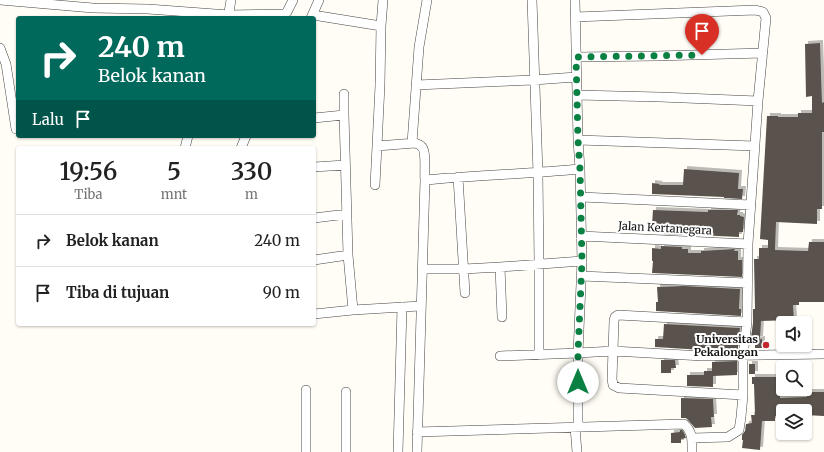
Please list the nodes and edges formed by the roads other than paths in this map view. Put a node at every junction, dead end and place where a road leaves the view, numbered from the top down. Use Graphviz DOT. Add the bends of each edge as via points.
graph roads {
  1 [pos="0,0"];
  2 [pos="231,0"];
  3 [pos="293,0"];
  4 [pos="319,0"];
  5 [pos="383,0"];
  6 [pos="427,0"];
  7 [pos="532,0"];
  8 [pos="574,0"];
  9 [pos="228,16"];
  10 [pos="312,16"];
  11 [pos="575,17"];
  12 [pos="316,18"];
  13 [pos="381,26"];
  14 [pos="0,48"];
  15 [pos="764,53"];
  16 [pos="576,57"];
  17 [pos="576,77"];
  18 [pos="534,80"];
  19 [pos="416,86"];
  20 [pos="344,94"];
  21 [pos="577,95"];
  22 [pos="758,101"];
  23 [pos="344,115"];
  24 [pos="316,118"];
  25 [pos="16,129"];
  26 [pos="578,140"];
  27 [pos="412,143"];
  28 [pos="377,146"];
  29 [pos="755,146"];
  30 [pos="345,165"];
  31 [pos="316,167"];
  32 [pos="580,169"];
  33 [pos="538,173"];
  34 [pos="458,177"];
  35 [pos="424,180"];
  36 [pos="376,185"];
  37 [pos="581,198"];
  38 [pos="751,205"];
  39 [pos="347,214"];
  40 [pos="316,218"];
  41 [pos="581,236"];
  42 [pos="748,244"];
  43 [pos="348,255"];
  44 [pos="316,260"];
  45 [pos="582,261"];
  46 [pos="540,264"];
  47 [pos="500,267"];
  48 [pos="422,269"];
  49 [pos="464,269"];
  50 [pos="581,276"];
  51 [pos="747,283"];
  52 [pos="465,293"];
  53 [pos="420,306"];
  54 [pos="402,307"];
  55 [pos="353,310"];
  56 [pos="316,314"];
  57 [pos="502,317"];
  58 [pos="747,322"];
  59 [pos="613,351"];
  60 [pos="578,353"];
  61 [pos="824,354"];
  62 [pos="539,355"];
  63 [pos="500,356"];
  64 [pos="743,356"];
  65 [pos="306,390"];
  66 [pos="346,392"];
  67 [pos="743,395"];
  68 [pos="577,427"];
  69 [pos="417,432"];
  70 [pos="692,438"];
  71 [pos="306,452"];
  72 [pos="346,452"];
  73 [pos="398,452"];
  74 [pos="417,452"];
  75 [pos="577,452"];
  76 [pos="692,452"];
  1 -- 9 [label="street"];
  2 -- 9 [label="street"];
  3 -- 9 [label="street" via="284,14"];
  4 -- 10 [label="street"];
  5 -- 13 [label="street"];
  6 -- 19 [label="street"];
  7 -- 18 [label="street"];
  8 -- 11 [label="street"];
  11 -- 15 [label="street" via="755,10 763,12 766,18"];
  11 -- 16 [label="street"];
  12 -- 13 [label="street"];
  13 -- 28 [label="street"];
  14 -- 25 [label="street" via="6,64"];
  15 -- 16 [label="street"];
  15 -- 22 [label="street"];
  16 -- 17 [label="street"];
  17 -- 18 [label="street"];
  17 -- 21 [label="street"];
  18 -- 19 [label="street"];
  18 -- 33 [label="street"];
  19 -- 27 [label="street"];
  20 -- 23 [label="street"];
  21 -- 22 [label="street"];
  21 -- 26 [label="street"];
  22 -- 29 [label="street"];
  23 -- 24 [label="street"];
  23 -- 30 [label="street"];
  26 -- 29 [label="street"];
  26 -- 32 [label="street"];
  27 -- 28 [label="street"];
  27 -- 35 [label="street" via="419,144 424,150"];
  28 -- 36 [label="street"];
  29 -- 38 [label="street"];
  30 -- 31 [label="street"];
  30 -- 39 [label="street"];
  32 -- 33 [label="street"];
  32 -- 37 [label="street"];
  33 -- 34 [label="street"];
  33 -- 46 [label="street"];
  34 -- 35 [label="street"];
  34 -- 49 [label="street"];
  35 -- 48 [label="street"];
  37 -- 38 [label="street"];
  37 -- 41 [label="street"];
  38 -- 42 [label="street"];
  39 -- 40 [label="street"];
  39 -- 43 [label="street"];
  41 -- 42 [label="street, Jalan Kertanegara"];
  41 -- 45 [label="street"];
  42 -- 51 [label="street"];
  43 -- 44 [label="street"];
  43 -- 55 [label="street"];
  45 -- 46 [label="street"];
  45 -- 50 [label="street"];
  46 -- 47 [label="street"];
  46 -- 62 [label="street"];
  47 -- 49 [label="street"];
  47 -- 57 [label="street"];
  48 -- 49 [label="street"];
  48 -- 53 [label="street"];
  49 -- 52 [label="street"];
  50 -- 51 [label="street"];
  50 -- 60 [label="street"];
  51 -- 58 [label="street"];
  53 -- 54 [label="street"];
  53 -- 69 [label="street"];
  54 -- 55 [label="street"];
  54 -- 73 [label="street"];
  55 -- 56 [label="street"];
  58 -- 59 [label="street" via="618,315 614,321"];
  58 -- 64 [label="street"];
  59 -- 60 [label="street"];
  59 -- 64 [label="street"];
  59 -- 67 [label="street" via="612,379 613,385 619,388"];
  60 -- 62 [label="street"];
  60 -- 68 [label="street"];
  61 -- 64 [label="street"];
  62 -- 63 [label="street"];
  64 -- 67 [label="street"];
  65 -- 71 [label="street"];
  66 -- 72 [label="street"];
  67 -- 70 [label="street" via="738,430 728,437"];
  68 -- 69 [label="street"];
  68 -- 70 [label="street" via="684,424 689,428"];
  68 -- 75 [label="street"];
  69 -- 74 [label="street"];
  70 -- 76 [label="street"];
}
